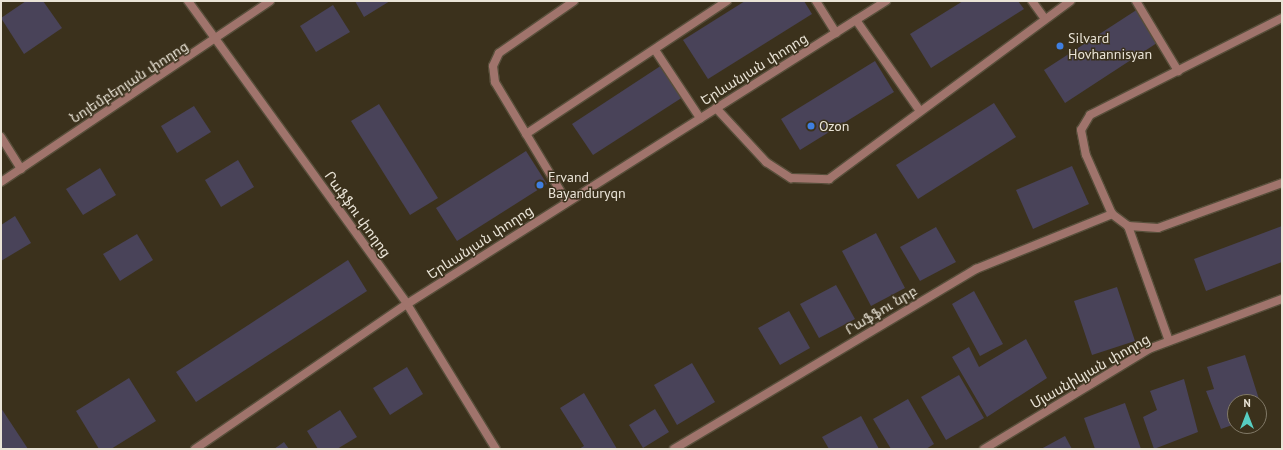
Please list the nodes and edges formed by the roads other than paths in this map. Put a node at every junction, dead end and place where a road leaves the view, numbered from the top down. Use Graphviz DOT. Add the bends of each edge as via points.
graph roads {
  1 [pos="188,1"];
  2 [pos="270,1"];
  3 [pos="574,1"];
  4 [pos="727,1"];
  5 [pos="816,1"];
  6 [pos="886,1"];
  7 [pos="1032,1"];
  8 [pos="1070,1"];
  9 [pos="1136,1"];
  10 [pos="1282,18"];
  11 [pos="1045,19"];
  12 [pos="856,20"];
  13 [pos="836,33"];
  14 [pos="216,40"];
  15 [pos="655,50"];
  16 [pos="1178,71"];
  17 [pos="716,108"];
  18 [pos="920,111"];
  19 [pos="700,118"];
  20 [pos="526,134"];
  21 [pos="1,137"];
  22 [pos="21,169"];
  23 [pos="1,182"];
  24 [pos="1282,183"];
  25 [pos="567,202"];
  26 [pos="1112,214"];
  27 [pos="1128,226"];
  28 [pos="1282,299"];
  29 [pos="407,304"];
  30 [pos="1169,341"];
  31 [pos="208,446"];
  32 [pos="196,449"];
  33 [pos="496,449"];
  34 [pos="674,449"];
  35 [pos="984,449"];
  1 -- 14 [label="street, Րաֆֆու փողոց"];
  2 -- 14 [label="street, Նոյեմբերյան փողոց"];
  3 -- 20 [label="street" via="499,53 493,66 496,82"];
  4 -- 15 [label="street"];
  5 -- 13 [label="street"];
  6 -- 12 [label="street, Երևանյան փողոց"];
  7 -- 11 [label="street"];
  8 -- 11 [label="street"];
  9 -- 16 [label="street"];
  10 -- 16 [label="street"];
  11 -- 18 [label="street"];
  12 -- 13 [label="street, Երևանյան փողոց"];
  12 -- 18 [label="street"];
  13 -- 17 [label="street, Երևանյան փողոց"];
  14 -- 22 [label="street, Նոյեմբերյան փողոց"];
  14 -- 29 [label="street, Րաֆֆու փողոց"];
  15 -- 19 [label="street"];
  15 -- 20 [label="street"];
  16 -- 26 [label="street" via="1090,115 1081,130 1086,155"];
  17 -- 18 [label="street" via="766,162 791,178 821,179 829,179"];
  17 -- 19 [label="street, Երևանյան փողոց"];
  19 -- 25 [label="street, Երևանյան փողոց"];
  20 -- 25 [label="street"];
  21 -- 22 [label="street"];
  22 -- 23 [label="street, Նոյեմբերյան փողոց"];
  24 -- 27 [label="street" via="1158,228"];
  25 -- 29 [label="street, Երևանյան փողոց"];
  26 -- 27 [label="street"];
  26 -- 34 [label="street, Րաֆֆու նրբ" via="976,269"];
  27 -- 30 [label="street"];
  28 -- 30 [label="street, Մյասնիկյան փողոց"];
  29 -- 31 [label="street, Երևանյան փողոց"];
  29 -- 33 [label="street, Րաֆֆու փողոց"];
  30 -- 35 [label="street, Մյասնիկյան փողոց" via="1151,348"];
  31 -- 32 [label="street, Երևանյան փողոց"];
}
